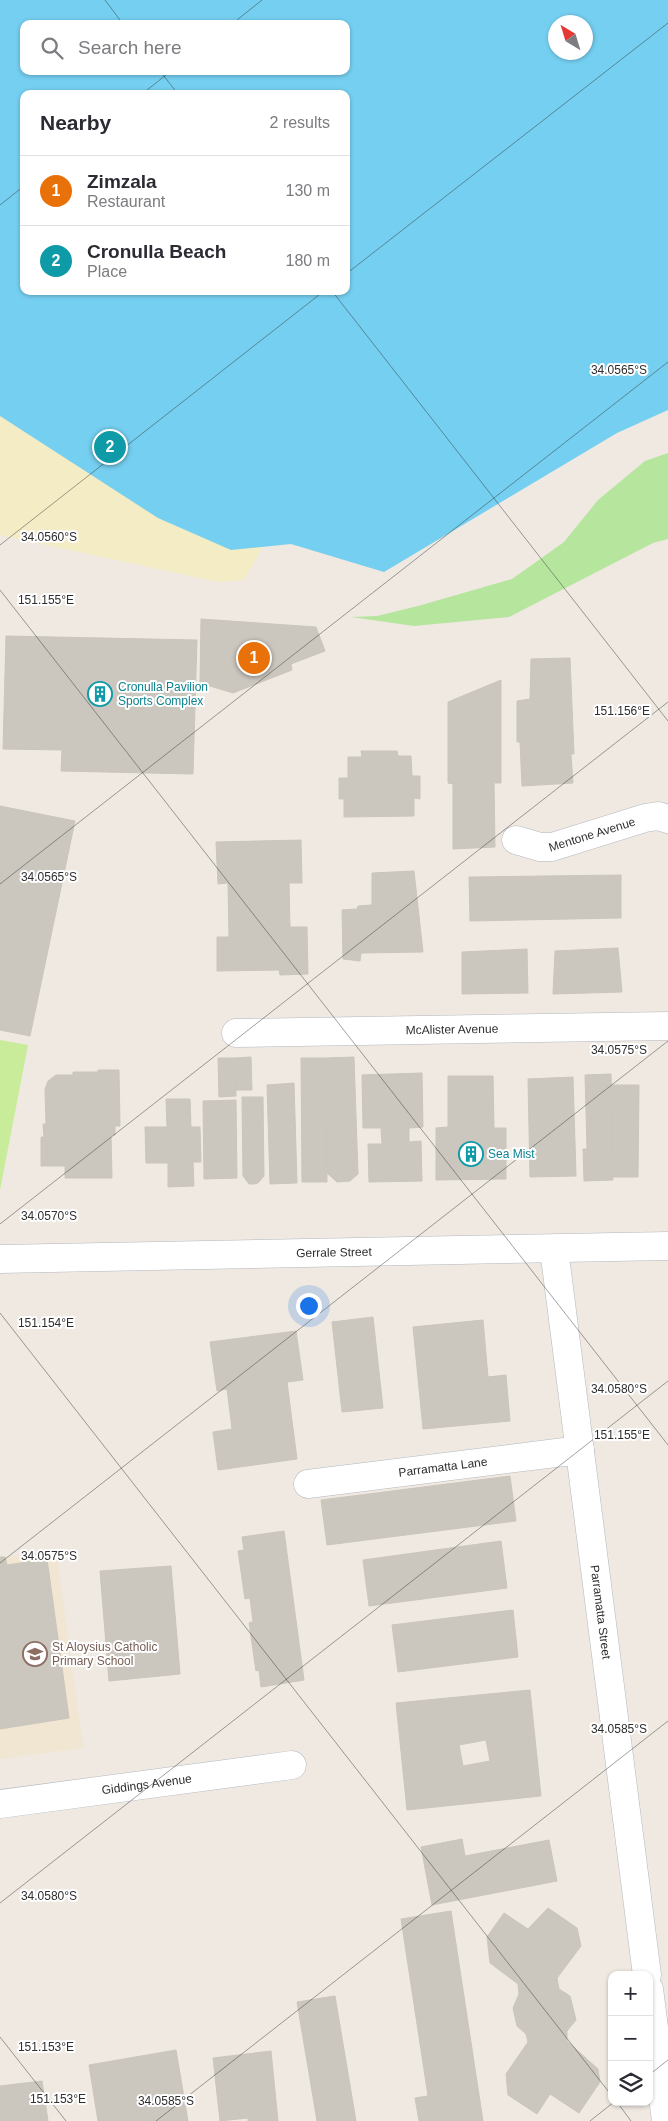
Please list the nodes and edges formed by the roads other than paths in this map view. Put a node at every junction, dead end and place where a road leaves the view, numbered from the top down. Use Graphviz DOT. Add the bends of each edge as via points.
graph roads {
  1 [pos="668,819"];
  2 [pos="516,840"];
  3 [pos="668,1026"];
  4 [pos="236,1033"];
  5 [pos="668,1246"];
  6 [pos="554,1249"];
  7 [pos="0,1259"];
  8 [pos="580,1450"];
  9 [pos="308,1484"];
  10 [pos="292,1765"];
  11 [pos="0,1804"];
  12 [pos="646,1971"];
  13 [pos="652,2016"];
  14 [pos="666,2121"];
  1 -- 2 [label="street, Mentone Avenue" via="658,816 645,818 552,847"];
  3 -- 4 [label="street, McAlister Avenue"];
  5 -- 6 [label="street, Gerrale Street"];
  6 -- 7 [label="street, Gerrale Street"];
  6 -- 8 [label="street, Parramatta Street"];
  8 -- 9 [label="street, Parramatta Lane"];
  8 -- 12 [label="street, Parramatta Street"];
  10 -- 11 [label="street, Giddings Avenue"];
  13 -- 14 [label="street"];
}
